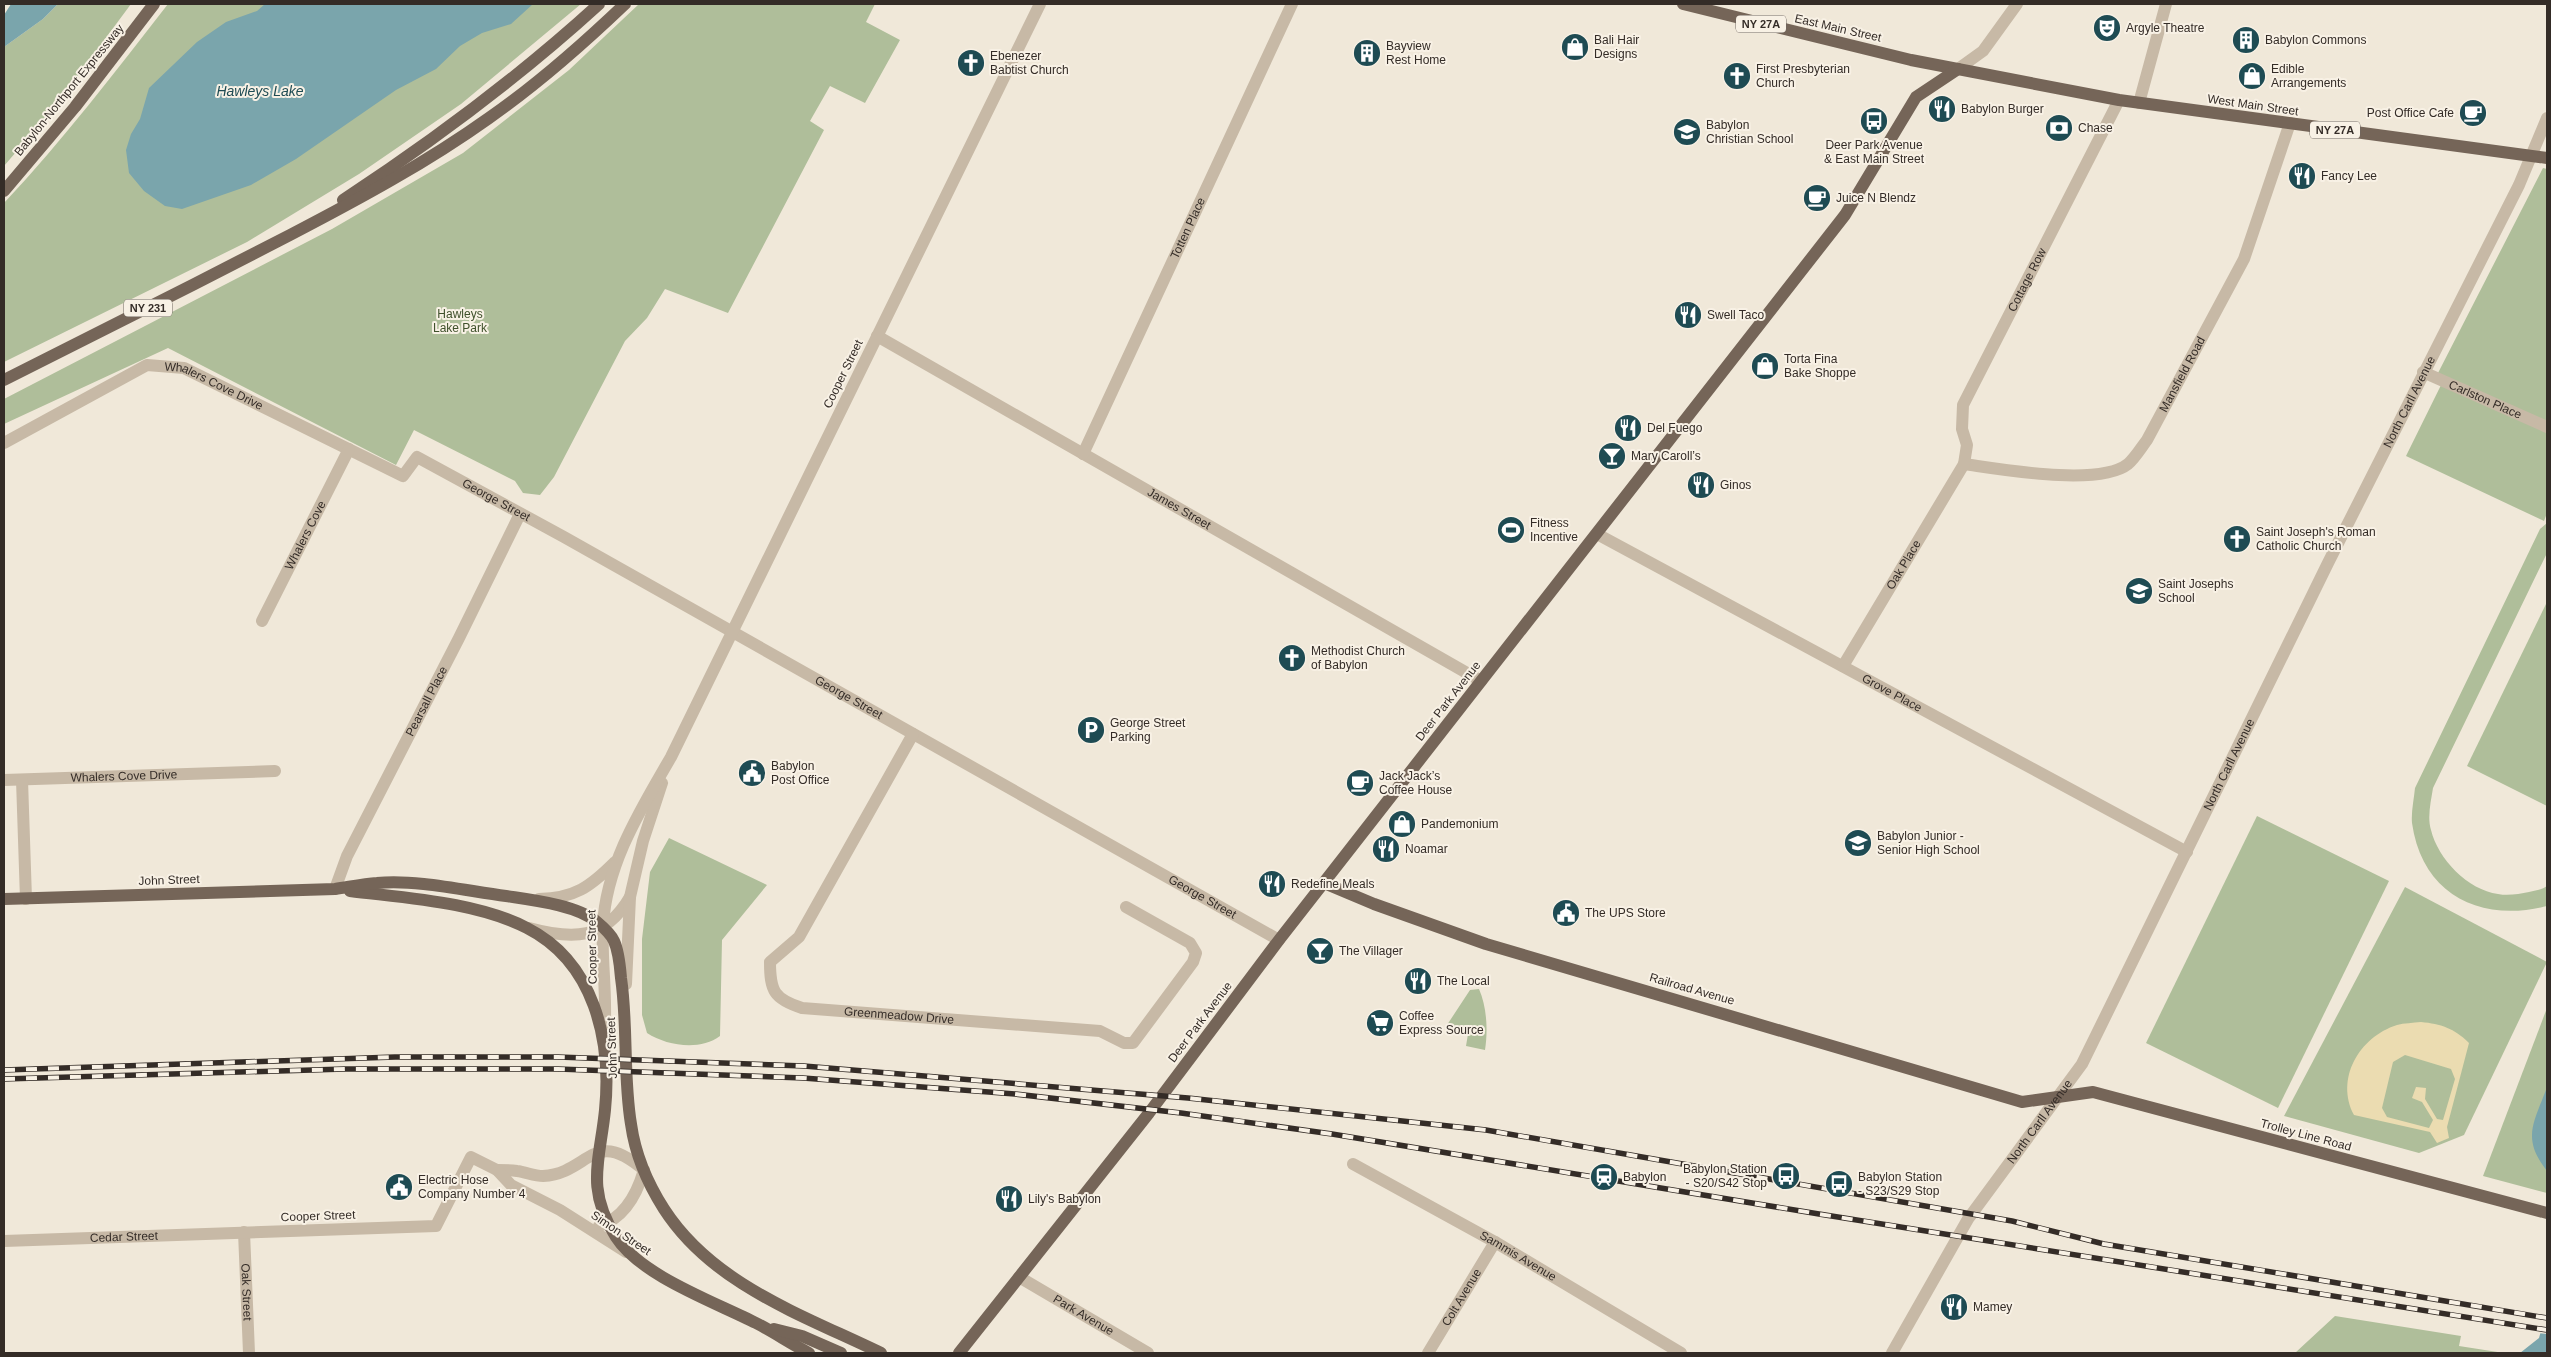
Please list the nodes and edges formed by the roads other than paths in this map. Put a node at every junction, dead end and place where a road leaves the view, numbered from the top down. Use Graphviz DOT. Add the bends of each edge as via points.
graph roads {
  1 [pos="154,4"];
  2 [pos="599,4"];
  3 [pos="625,4"];
  4 [pos="1040,4"];
  5 [pos="1292,4"];
  6 [pos="1683,4"];
  7 [pos="2017,4"];
  8 [pos="2166,4"];
  9 [pos="1958,69"];
  10 [pos="2119,100"];
  11 [pos="2139,103"];
  12 [pos="2547,118"];
  13 [pos="2290,123"];
  14 [pos="2532,156"];
  15 [pos="2547,158"];
  16 [pos="4,191"];
  17 [pos="291,235"];
  18 [pos="877,336"];
  19 [pos="2423,372"];
  20 [pos="4,380"];
  21 [pos="2547,426"];
  22 [pos="4,443"];
  23 [pos="349,449"];
  24 [pos="1083,454"];
  25 [pos="417,457"];
  26 [pos="1964,464"];
  27 [pos="520,514"];
  28 [pos="1597,534"];
  29 [pos="262,621"];
  30 [pos="731,633"];
  31 [pos="1843,666"];
  32 [pos="1481,681"];
  33 [pos="912,734"];
  34 [pos="671,757"];
  35 [pos="275,771"];
  36 [pos="4,780"];
  37 [pos="22,780"];
  38 [pos="2187,852"];
  39 [pos="617,860"];
  40 [pos="1324,883"];
  41 [pos="335,889"];
  42 [pos="630,897"];
  43 [pos="26,899"];
  44 [pos="528,899"];
  45 [pos="4,900"];
  46 [pos="1126,907"];
  47 [pos="526,927"];
  48 [pos="603,927"];
  49 [pos="1279,940"];
  50 [pos="624,1001"];
  51 [pos="604,1037"];
  52 [pos="2058,1098"];
  53 [pos="598,1152"];
  54 [pos="471,1157"];
  55 [pos="1353,1164"];
  56 [pos="497,1170"];
  57 [pos="644,1170"];
  58 [pos="2547,1213"];
  59 [pos="608,1223"];
  60 [pos="588,1227"];
  61 [pos="244,1232"];
  62 [pos="4,1241"];
  63 [pos="1495,1242"];
  64 [pos="628,1253"];
  65 [pos="1019,1278"];
  66 [pos="759,1325"];
  67 [pos="249,1353"];
  68 [pos="809,1353"];
  69 [pos="841,1353"];
  70 [pos="880,1353"];
  71 [pos="959,1353"];
  72 [pos="1148,1353"];
  73 [pos="1428,1353"];
  74 [pos="1681,1353"];
  75 [pos="1892,1353"];
  1 -- 16 [label="main road, Babylon-Northport Expressway" via="76,107"];
  2 -- 17 [label="main road" via="526,69 408,158"];
  3 -- 17 [label="main road" via="536,84 482,124 364,197"];
  4 -- 18 [label="street, Cooper Street"];
  5 -- 24 [label="street, Totten Place"];
  6 -- 9 [label="main road, East Main Street / NY 27A"];
  7 -- 9 [label="street" via="1983,51"];
  8 -- 11 [label="street"];
  9 -- 10 [label="main road, West Main Street / NY 27A"];
  9 -- 28 [label="main road, Deer Park Avenue" via="1916,97 1845,215"];
  10 -- 11 [label="main road, West Main Street / NY 27A"];
  10 -- 26 [label="street, Cottage Row" via="1963,405 1962,430 1967,446"];
  11 -- 13 [label="main road, West Main Street / NY 27A"];
  12 -- 14 [label="street, North Carll Avenue"];
  13 -- 14 [label="main road, West Main Street / NY 27A"];
  13 -- 26 [label="street, Mansfield Road" via="2244,259 2147,440 2127,465 2103,474 2038,474"];
  14 -- 15 [label="main road, West Main Street / NY 27A"];
  14 -- 19 [label="street, North Carll Avenue"];
  17 -- 20 [label="main road, NY 231"];
  18 -- 24 [label="street, James Street"];
  18 -- 30 [label="street, Cooper Street"];
  19 -- 21 [label="street, Carlston Place"];
  19 -- 38 [label="street, North Carll Avenue"];
  22 -- 23 [label="street, Whalers Cove Drive" via="147,365 184,368"];
  23 -- 25 [label="street, Whalers Cove Drive" via="403,476"];
  23 -- 29 [label="street, Whalers Cove"];
  24 -- 32 [label="street, James Street"];
  25 -- 27 [label="street, George Street"];
  26 -- 31 [label="street, Oak Place"];
  27 -- 30 [label="street, George Street"];
  27 -- 41 [label="street, Pearsall Place" via="347,856"];
  28 -- 31 [label="street, Grove Place"];
  28 -- 32 [label="main road, Deer Park Avenue"];
  30 -- 33 [label="street, George Street"];
  30 -- 34 [label="street, Cooper Street"];
  31 -- 38 [label="street, Grove Place"];
  32 -- 40 [label="main road, Deer Park Avenue"];
  33 -- 46 [label="street, Greenmeadow Drive" via="799,937 770,962 773,991 779,998 802,1008 1100,1030 1124,1043 1133,1043 1193,962 1196,953 1190,943"];
  33 -- 49 [label="street, George Street"];
  34 -- 39 [label="street, Cooper Street"];
  34 -- 42 [label="street, Cooper Street" via="641,847"];
  35 -- 37 [label="street, Whalers Cove Drive"];
  36 -- 37 [label="street, Whalers Cove Drive"];
  37 -- 43 [label="street"];
  38 -- 52 [label="street, North Carll Avenue" via="2082,1064"];
  39 -- 44 [label="street, John Street" via="581,891 561,897"];
  39 -- 48 [label="street, Cooper Street" via="605,900"];
  40 -- 49 [label="main road, Deer Park Avenue"];
  40 -- 52 [label="main road, Railroad Avenue" via="1486,944 2022,1102"];
  41 -- 43 [label="main road, John Street"];
  41 -- 44 [label="main road, John Street" via="378,882"];
  41 -- 47 [label="main road, John Street" via="444,904"];
  42 -- 48 [label="street, John Street"];
  42 -- 50 [label="street, Cooper Street"];
  43 -- 45 [label="main road, John Street"];
  44 -- 48 [label="main road, John Street" via="581,913"];
  47 -- 48 [label="street, John Street" via="572,936 588,934"];
  47 -- 51 [label="main road, John Street" via="560,952 578,971 590,993"];
  48 -- 50 [label="main road, John Street" via="617,948"];
  48 -- 51 [label="street, Cooper Street" via="607,1012"];
  49 -- 65 [label="main road, Deer Park Avenue"];
  50 -- 57 [label="main road, John Street" via="631,1125"];
  51 -- 53 [label="main road, Cooper Street" via="606,1109"];
  52 -- 58 [label="main road, Trolley Line Road" via="2093,1092"];
  52 -- 75 [label="street, North Carll Avenue" via="1968,1219"];
  53 -- 56 [label="street" via="556,1174 542,1176 517,1170"];
  53 -- 57 [label="street" via="618,1153"];
  53 -- 59 [label="main road, Cooper Street" via="598,1188"];
  54 -- 56 [label="street, Simon Street"];
  54 -- 61 [label="street, Cooper Street" via="436,1226"];
  55 -- 63 [label="street, Sammis Avenue"];
  56 -- 60 [label="street, Simon Street" via="511,1185"];
  57 -- 59 [label="street" via="635,1196"];
  57 -- 70 [label="main road" via="664,1209 701,1254 748,1288"];
  59 -- 60 [label="street"];
  59 -- 64 [label="main road, Cooper Street"];
  60 -- 64 [label="street, Simon Street"];
  61 -- 62 [label="street, Cedar Street"];
  61 -- 67 [label="street, Oak Street"];
  63 -- 73 [label="street, Colt Avenue"];
  63 -- 74 [label="street, Sammis Avenue"];
  64 -- 66 [label="main road, Simon Street" via="666,1279"];
  65 -- 71 [label="main road, Deer Park Avenue"];
  65 -- 72 [label="street, Park Avenue"];
  66 -- 68 [label="main road, Simon Street"];
  66 -- 69 [label="main road, Simon Street" via="802,1336"];
}
